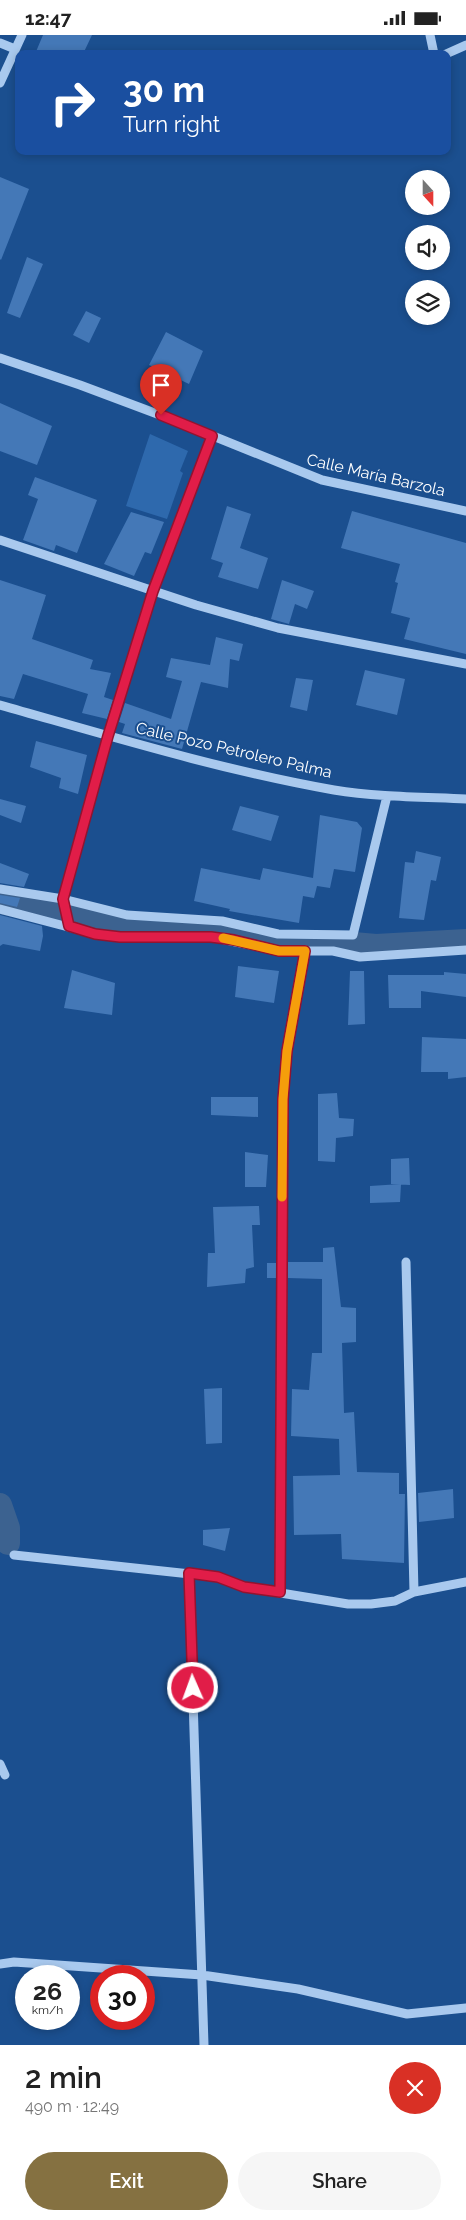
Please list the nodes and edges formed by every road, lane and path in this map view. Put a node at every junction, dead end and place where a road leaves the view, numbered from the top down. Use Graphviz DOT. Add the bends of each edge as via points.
graph roads {
  1 [pos="22,35"];
  2 [pos="430,35"];
  3 [pos="0,43"];
  4 [pos="466,45"];
  5 [pos="15,49"];
  6 [pos="433,50"];
  7 [pos="451,52"];
  8 [pos="0,83"];
  9 [pos="0,358"];
  10 [pos="212,436"];
  11 [pos="466,511"];
  12 [pos="0,540"];
  13 [pos="153,591"];
  14 [pos="466,664"];
  15 [pos="0,705"];
  16 [pos="108,736"];
  17 [pos="387,796"];
  18 [pos="466,799"];
  19 [pos="0,889"];
  20 [pos="63,899"];
  21 [pos="0,909"];
  22 [pos="69,926"];
  23 [pos="466,950"];
  24 [pos="305,951"];
  25 [pos="406,1261"];
  26 [pos="14,1555"];
  27 [pos="189,1573"];
  28 [pos="466,1582"];
  29 [pos="280,1592"];
  30 [pos="414,1592"];
  31 [pos="0,1764"];
  32 [pos="5,1775"];
  33 [pos="0,1964"];
  34 [pos="202,1975"];
  35 [pos="466,2008"];
  36 [pos="204,2045"];
  1 -- 5 [label="street"];
  2 -- 6 [label="street"];
  3 -- 5 [label="street"];
  4 -- 7 [label="street"];
  5 -- 8 [label="street"];
  9 -- 10 [label="street, Calle María Barzola"];
  10 -- 11 [label="street, Calle María Barzola" via="322,480"];
  10 -- 13 [label="street"];
  12 -- 13 [label="street"];
  13 -- 14 [label="street" via="278,628"];
  13 -- 16 [label="street"];
  15 -- 16 [label="street, Calle Pozo Petrolero Palma"];
  16 -- 17 [label="street, Calle Pozo Petrolero Palma" via="262,775 335,790"];
  16 -- 20 [label="street"];
  17 -- 18 [label="street, Calle Pozo Petrolero Palma"];
  17 -- 20 [label="street" via="353,935 278,934 222,921 127,915"];
  19 -- 20 [label="street"];
  20 -- 22 [label="street"];
  21 -- 22 [label="street"];
  22 -- 24 [label="street" via="120,937 211,937 279,951"];
  23 -- 24 [label="street" via="360,957 333,951"];
  24 -- 29 [label="street" via="287,1051 283,1099"];
  25 -- 30 [label="street"];
  26 -- 27 [label="street"];
  27 -- 29 [label="street"];
  27 -- 34 [label="street"];
  28 -- 30 [label="street"];
  29 -- 30 [label="street" via="371,1605 395,1601"];
  31 -- 32 [label="street"];
  33 -- 34 [label="street" via="14,1962"];
  34 -- 35 [label="street" via="298,1989 407,2014"];
  34 -- 36 [label="street"];
}
